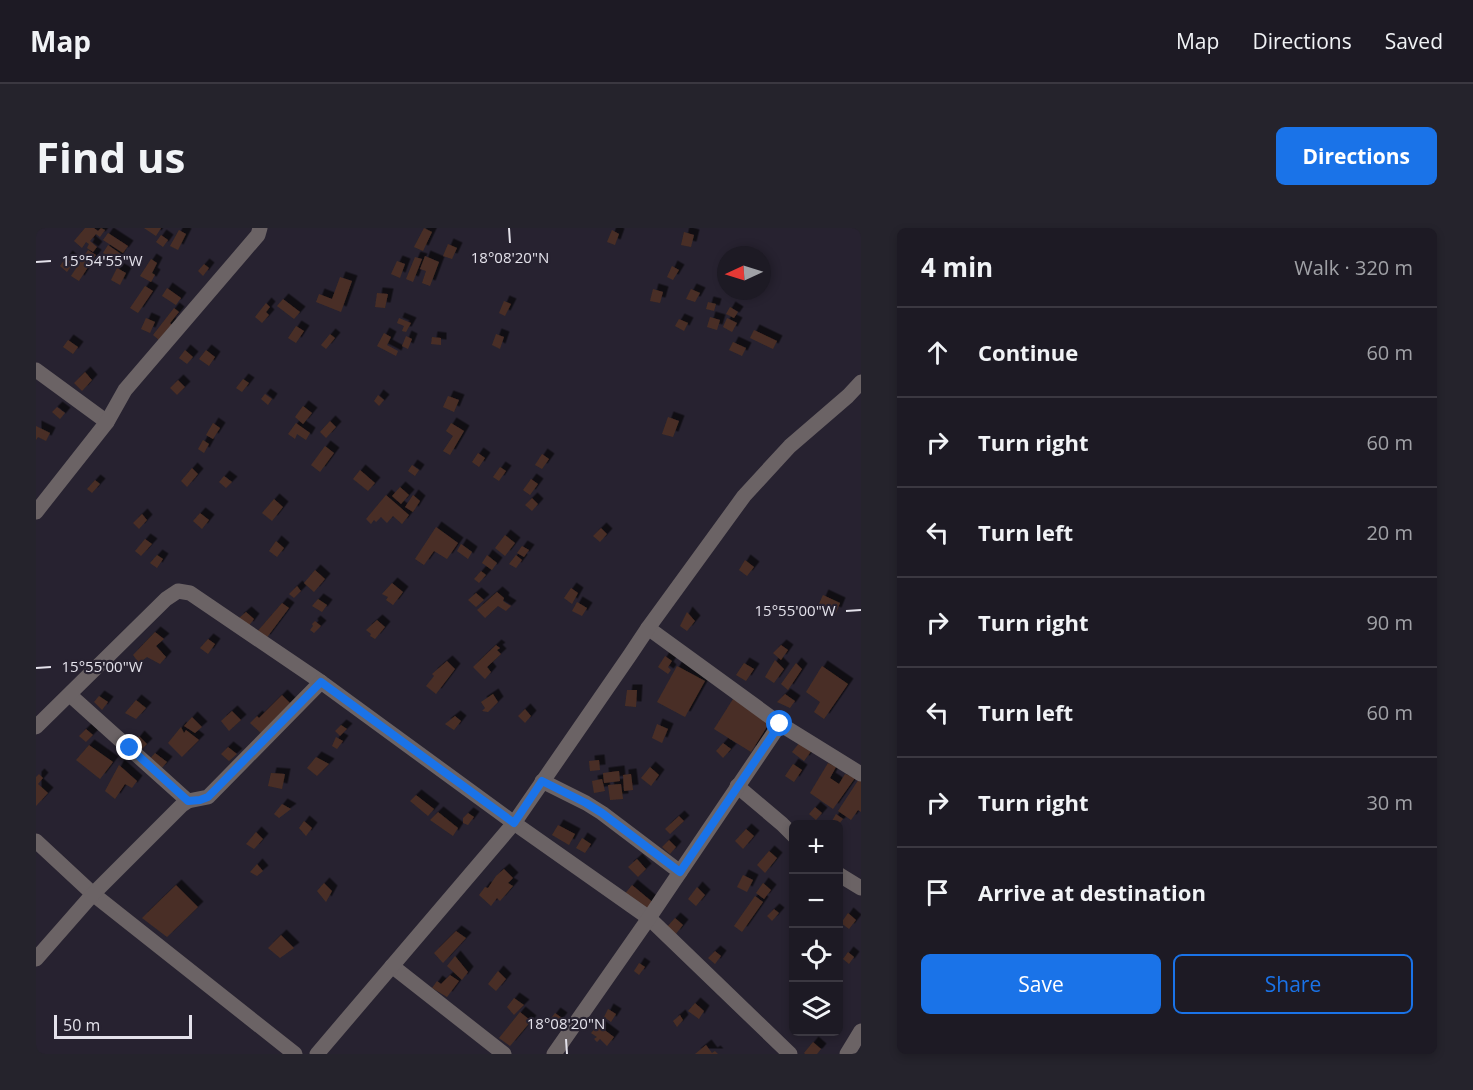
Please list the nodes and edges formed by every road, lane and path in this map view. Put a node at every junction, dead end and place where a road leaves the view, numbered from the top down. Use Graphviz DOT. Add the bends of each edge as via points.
graph roads {
  1 [pos="260,228"];
  2 [pos="36,370"];
  3 [pos="861,382"];
  4 [pos="107,422"];
  5 [pos="36,512"];
  6 [pos="648,628"];
  7 [pos="321,682"];
  8 [pos="70,694"];
  9 [pos="780,724"];
  10 [pos="36,727"];
  11 [pos="861,774"];
  12 [pos="542,781"];
  13 [pos="737,786"];
  14 [pos="188,801"];
  15 [pos="514,823"];
  16 [pos="789,831"];
  17 [pos="36,841"];
  18 [pos="680,872"];
  19 [pos="843,877"];
  20 [pos="861,888"];
  21 [pos="93,894"];
  22 [pos="649,918"];
  23 [pos="36,959"];
  24 [pos="392,966"];
  25 [pos="861,1031"];
  26 [pos="295,1054"];
  27 [pos="317,1054"];
  28 [pos="504,1054"];
  29 [pos="554,1054"];
  30 [pos="790,1054"];
  31 [pos="847,1054"];
  1 -- 4 [label="street" via="125,390"];
  2 -- 4 [label="street"];
  3 -- 6 [label="street" via="790,446 744,496"];
  4 -- 5 [label="street"];
  6 -- 9 [label="street"];
  6 -- 12 [label="street"];
  7 -- 8 [label="street" via="190,593 178,591"];
  7 -- 14 [label="street" via="208,797"];
  7 -- 15 [label="street"];
  8 -- 10 [label="street"];
  8 -- 14 [label="street"];
  9 -- 11 [label="street"];
  9 -- 13 [label="street"];
  12 -- 15 [label="street"];
  12 -- 18 [label="street" via="602,813"];
  13 -- 16 [label="street"];
  13 -- 18 [label="street"];
  14 -- 21 [label="street"];
  15 -- 22 [label="street"];
  15 -- 24 [label="street"];
  17 -- 21 [label="street"];
  18 -- 22 [label="street"];
  19 -- 20 [label="street"];
  21 -- 23 [label="street"];
  21 -- 26 [label="street"];
  22 -- 29 [label="street"];
  22 -- 30 [label="street"];
  24 -- 27 [label="street"];
  24 -- 28 [label="street"];
  25 -- 31 [label="street"];
}
